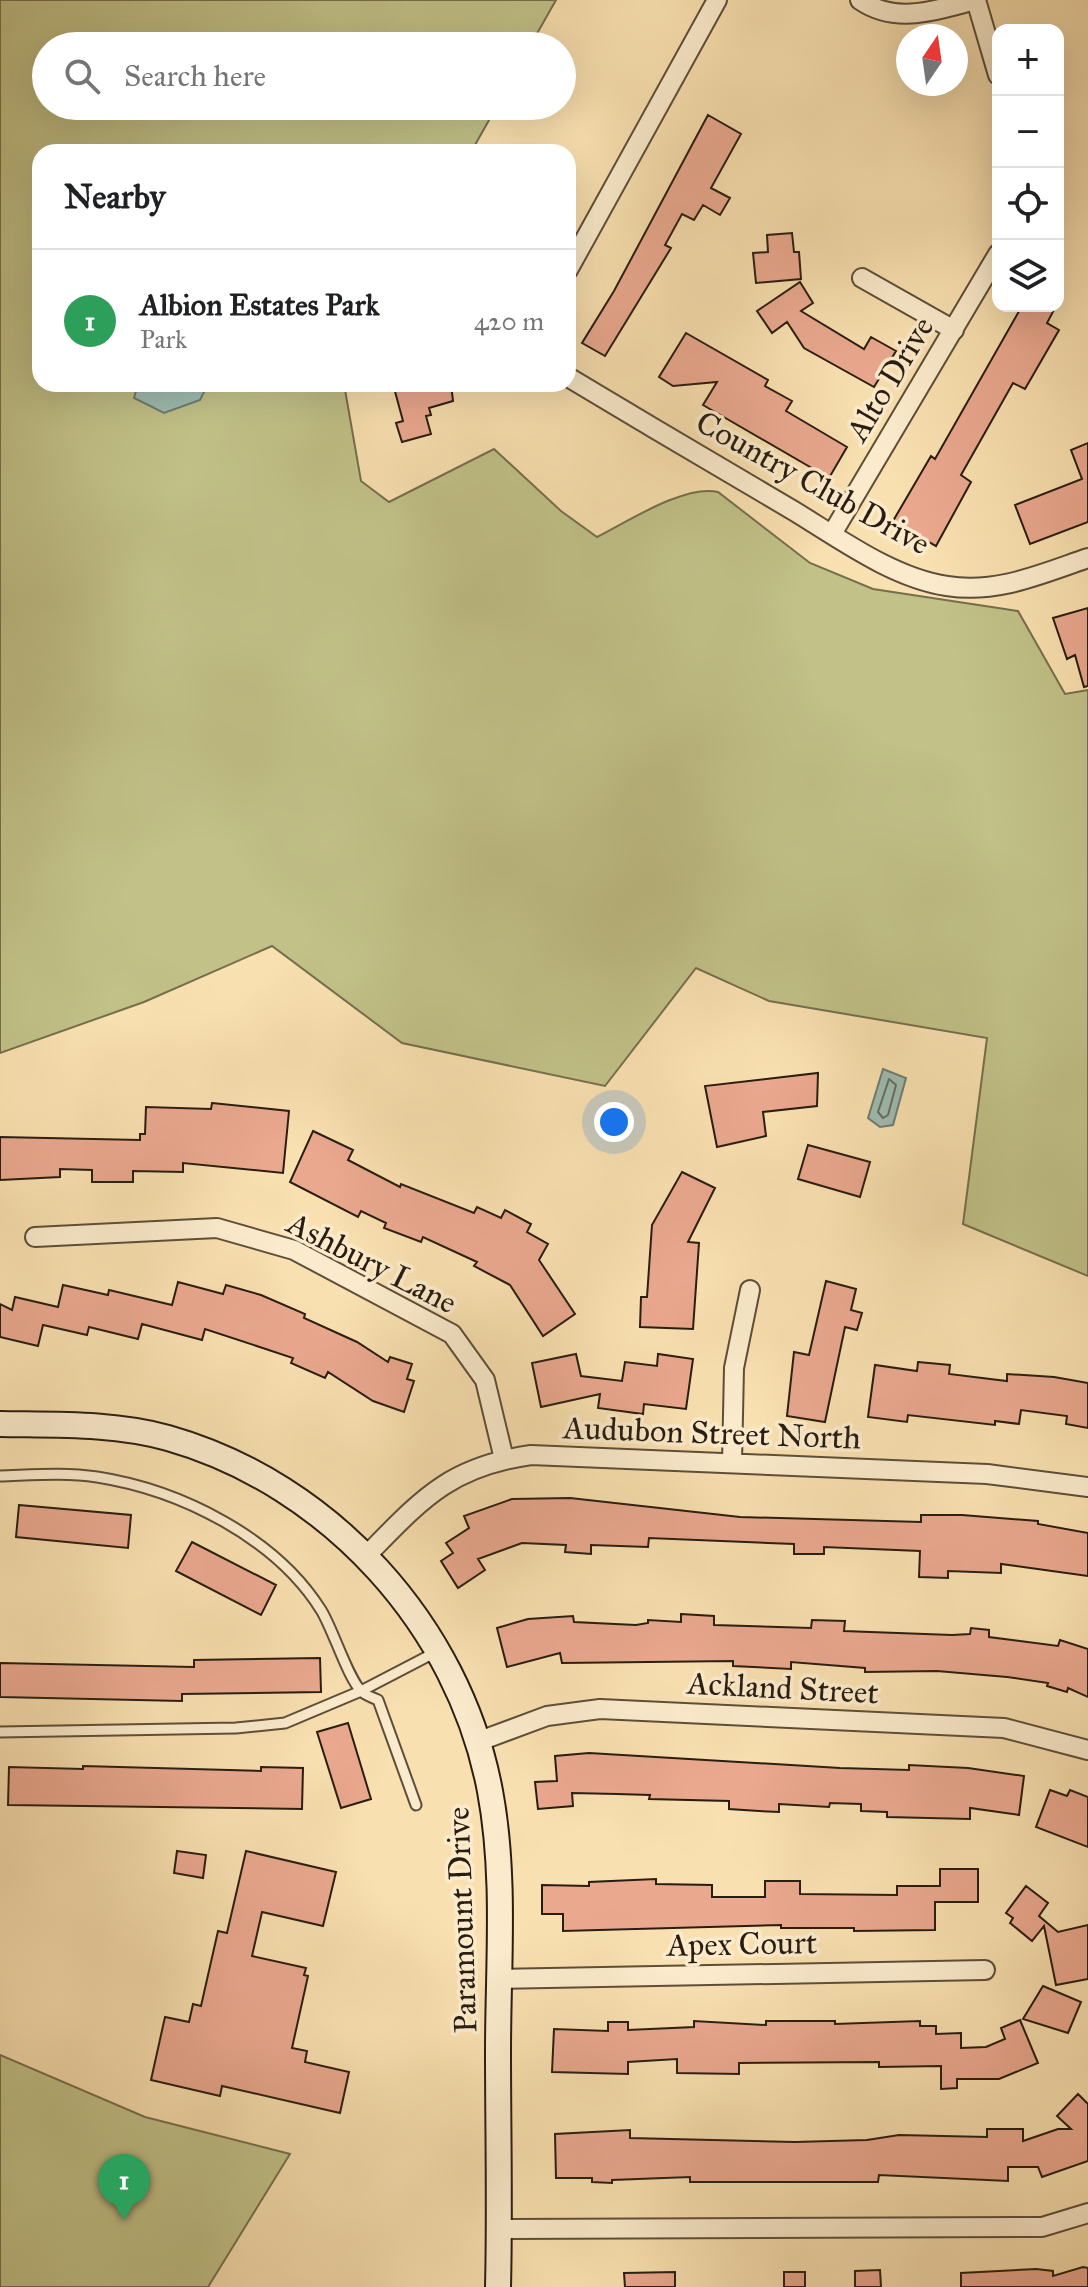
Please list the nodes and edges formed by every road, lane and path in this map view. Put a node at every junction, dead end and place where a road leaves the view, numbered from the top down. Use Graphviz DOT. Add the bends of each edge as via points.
graph roads {
  1 [pos="717,0"];
  2 [pos="860,0"];
  3 [pos="975,0"];
  4 [pos="992,55"];
  5 [pos="576,256"];
  6 [pos="992,264"];
  7 [pos="862,278"];
  8 [pos="954,330"];
  9 [pos="576,382"];
  10 [pos="832,534"];
  11 [pos="1088,558"];
  12 [pos="35,1237"];
  13 [pos="750,1290"];
  14 [pos="0,1424"];
  15 [pos="504,1459"];
  16 [pos="732,1462"];
  17 [pos="0,1476"];
  18 [pos="1088,1487"];
  19 [pos="367,1555"];
  20 [pos="439,1651"];
  21 [pos="361,1691"];
  22 [pos="0,1732"];
  23 [pos="477,1742"];
  24 [pos="1088,1750"];
  25 [pos="416,1805"];
  26 [pos="985,1970"];
  27 [pos="500,1979"];
  28 [pos="1088,2213"];
  29 [pos="500,2229"];
  30 [pos="498,2287"];
  1 -- 5 [label="street"];
  2 -- 3 [label="street" via="904,15"];
  3 -- 4 [label="street"];
  6 -- 8 [label="street, Alto Drive"];
  7 -- 8 [label="street"];
  8 -- 10 [label="street, Alto Drive"];
  9 -- 10 [label="street, Country Club Drive"];
  10 -- 11 [label="street, Country Club Drive" via="906,573 947,586 1019,583"];
  12 -- 15 [label="street, Ashbury Lane" via="217,1228 294,1250 452,1334 485,1380"];
  13 -- 16 [label="street" via="734,1368"];
  14 -- 19 [label="street, Paramount Drive" via="116,1427 212,1453 303,1502"];
  15 -- 16 [label="street, Audubon Street North" via="531,1455"];
  15 -- 19 [label="street, Audubon Street North" via="447,1482"];
  16 -- 18 [label="street, Audubon Street North" via="987,1474"];
  17 -- 21 [label="lane" via="58,1474 130,1484 176,1500 260,1544 300,1578"];
  19 -- 20 [label="street, Paramount Drive"];
  20 -- 21 [label="lane"];
  20 -- 23 [label="street, Paramount Drive"];
  21 -- 22 [label="lane" via="311,1714 263,1726"];
  21 -- 25 [label="lane" via="378,1700"];
  23 -- 24 [label="street, Ackland Street" via="547,1716 600,1709 1004,1728"];
  23 -- 27 [label="street, Paramount Drive" via="490,1791 495,1842"];
  26 -- 27 [label="street, Apex Court"];
  27 -- 29 [label="street, Paramount Drive"];
  28 -- 29 [label="street" via="1042,2227"];
  29 -- 30 [label="street, Paramount Drive"];
}
